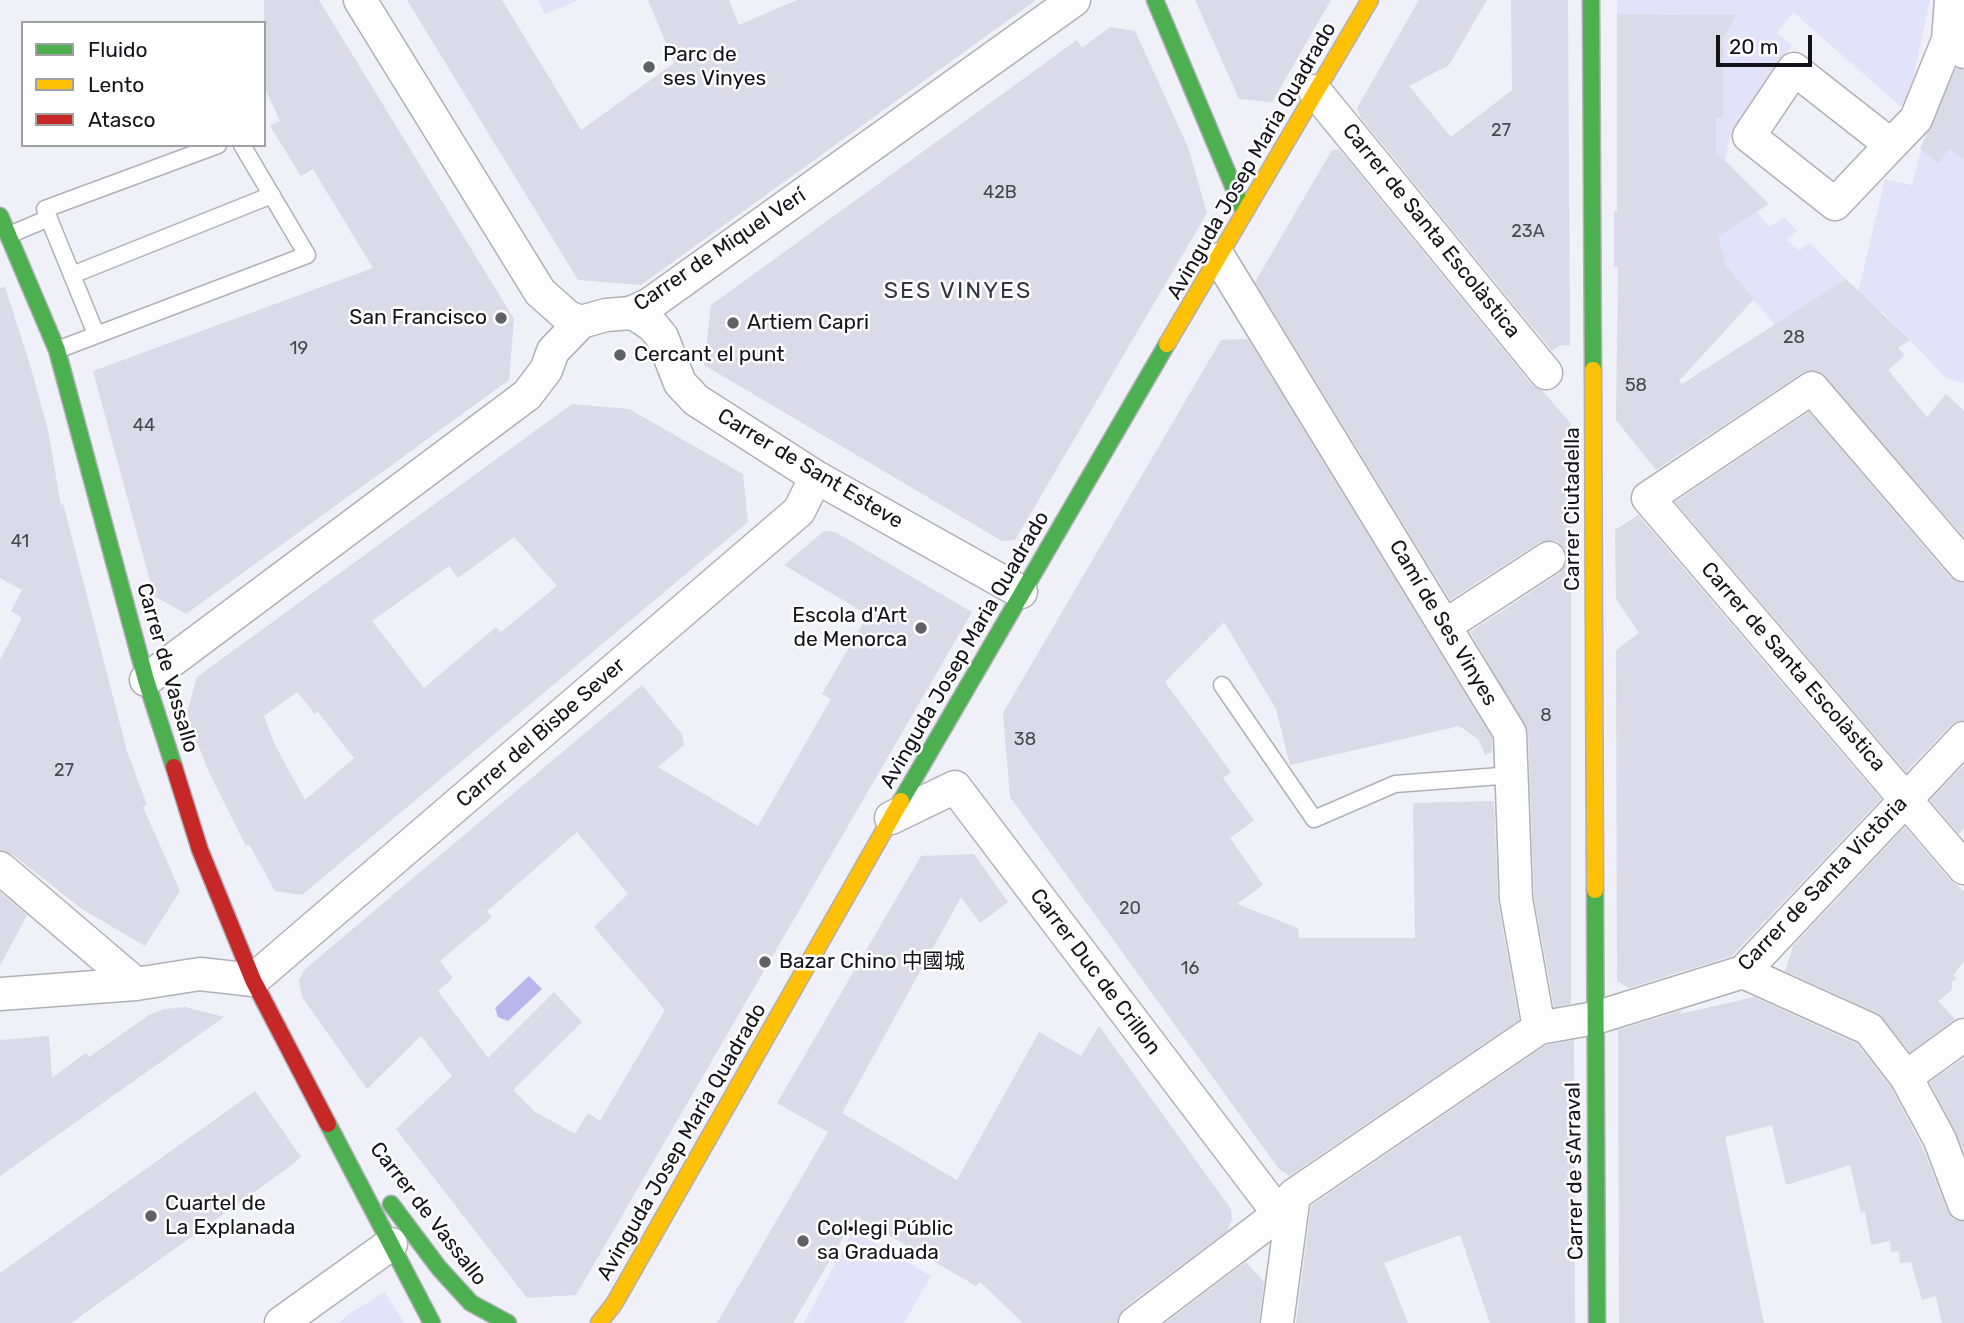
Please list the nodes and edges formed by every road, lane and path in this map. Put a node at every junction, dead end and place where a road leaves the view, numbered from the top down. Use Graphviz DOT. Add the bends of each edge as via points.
graph roads {
  1 [pos="360,0"];
  2 [pos="1074,0"];
  3 [pos="1154,0"];
  4 [pos="1370,0"];
  5 [pos="1591,0"];
  6 [pos="1951,0"];
  7 [pos="1956,46"];
  8 [pos="1315,90"];
  9 [pos="1891,145"];
  10 [pos="213,147"];
  11 [pos="243,147"];
  12 [pos="272,195"];
  13 [pos="1244,212"];
  14 [pos="0,216"];
  15 [pos="49,218"];
  16 [pos="9,234"];
  17 [pos="1220,259"];
  18 [pos="72,275"];
  19 [pos="632,312"];
  20 [pos="581,322"];
  21 [pos="96,334"];
  22 [pos="57,350"];
  23 [pos="1546,373"];
  24 [pos="816,477"];
  25 [pos="1549,558"];
  26 [pos="1964,565"];
  27 [pos="1021,592"];
  28 [pos="1446,625"];
  29 [pos="146,680"];
  30 [pos="1222,685"];
  31 [pos="1964,738"];
  32 [pos="1513,775"];
  33 [pos="1906,799"];
  34 [pos="891,818"];
  35 [pos="0,868"];
  36 [pos="1964,868"];
  37 [pos="1743,972"];
  38 [pos="253,981"];
  39 [pos="136,984"];
  40 [pos="0,994"];
  41 [pos="1595,1018"];
  42 [pos="1539,1028"];
  43 [pos="1964,1035"];
  44 [pos="1906,1077"];
  45 [pos="326,1119"];
  46 [pos="1964,1204"];
  47 [pos="1286,1205"];
  48 [pos="391,1244"];
  49 [pos="281,1323"];
  50 [pos="432,1323"];
  51 [pos="508,1323"];
  52 [pos="599,1323"];
  53 [pos="1135,1323"];
  54 [pos="1277,1323"];
  55 [pos="1598,1323"];
  1 -- 20 [label="street" via="540,292 568,317"];
  2 -- 19 [label="street, Carrer de Miquel Verí" via="650,304"];
  3 -- 13 [label="street"];
  4 -- 8 [label="street, Avinguda Josep Maria Quadrado"];
  5 -- 41 [label="street, Carrer Ciutadella"];
  6 -- 7 [label="street"];
  7 -- 9 [label="street" via="1916,118"];
  8 -- 13 [label="street, Avinguda Josep Maria Quadrado"];
  8 -- 23 [label="street, Carrer de Santa Escolàstica"];
  10 -- 15 [label="lane" via="45,209"];
  11 -- 12 [label="lane"];
  12 -- 18 [label="lane"];
  12 -- 21 [label="lane" via="307,255"];
  13 -- 17 [label="street, Avinguda Josep Maria Quadrado"];
  14 -- 16 [label="street, Carrer de Vassallo"];
  15 -- 16 [label="lane"];
  15 -- 18 [label="lane"];
  16 -- 22 [label="street, Carrer de Vassallo"];
  17 -- 27 [label="street, Avinguda Josep Maria Quadrado"];
  17 -- 28 [label="street, Camí de Ses Vinyes"];
  18 -- 21 [label="lane"];
  19 -- 20 [label="street, Carrer de Miquel Verí"];
  19 -- 24 [label="street, Carrer de Sant Esteve" via="662,337 680,383 696,400"];
  20 -- 29 [label="street" via="553,351 546,370 527,395"];
  21 -- 22 [label="lane"];
  22 -- 29 [label="street, Carrer de Vassallo"];
  24 -- 27 [label="street, Carrer de Sant Esteve"];
  24 -- 38 [label="street, Carrer del Bisbe Sever" via="799,511"];
  25 -- 28 [label="street"];
  26 -- 33 [label="street, Carrer de Santa Escolàstica" via="1811,388 1648,498"];
  27 -- 34 [label="street, Avinguda Josep Maria Quadrado"];
  28 -- 32 [label="street, Camí de Ses Vinyes" via="1510,733"];
  29 -- 38 [label="street, Carrer de Vassallo" via="200,850"];
  30 -- 32 [label="lane" via="1314,819 1395,784"];
  31 -- 33 [label="street, Carrer de Santa Victòria"];
  32 -- 42 [label="street, Camí de Ses Vinyes" via="1516,899"];
  33 -- 36 [label="street, Carrer de Santa Escolàstica"];
  33 -- 37 [label="street, Carrer de Santa Victòria"];
  34 -- 47 [label="street, Carrer Duc de Crillon" via="955,787"];
  34 -- 52 [label="street, Avinguda Josep Maria Quadrado"];
  35 -- 39 [label="street"];
  37 -- 41 [label="street, Carrer de Santa Victòria"];
  37 -- 44 [label="street" via="1869,1029"];
  38 -- 39 [label="street" via="200,974"];
  38 -- 45 [label="street, Carrer de Vassallo"];
  39 -- 40 [label="street"];
  41 -- 42 [label="street, Carrer de Santa Victòria"];
  41 -- 55 [label="street, Carrer de s'Arraval"];
  42 -- 47 [label="street"];
  43 -- 44 [label="street"];
  44 -- 46 [label="street" via="1940,1140"];
  45 -- 48 [label="street, Carrer de Vassallo"];
  45 -- 51 [label="street, Carrer de Vassallo" via="439,1268 471,1303"];
  47 -- 53 [label="street"];
  47 -- 54 [label="street"];
  48 -- 49 [label="street"];
  48 -- 50 [label="street, Carrer de Vassallo"];
}
